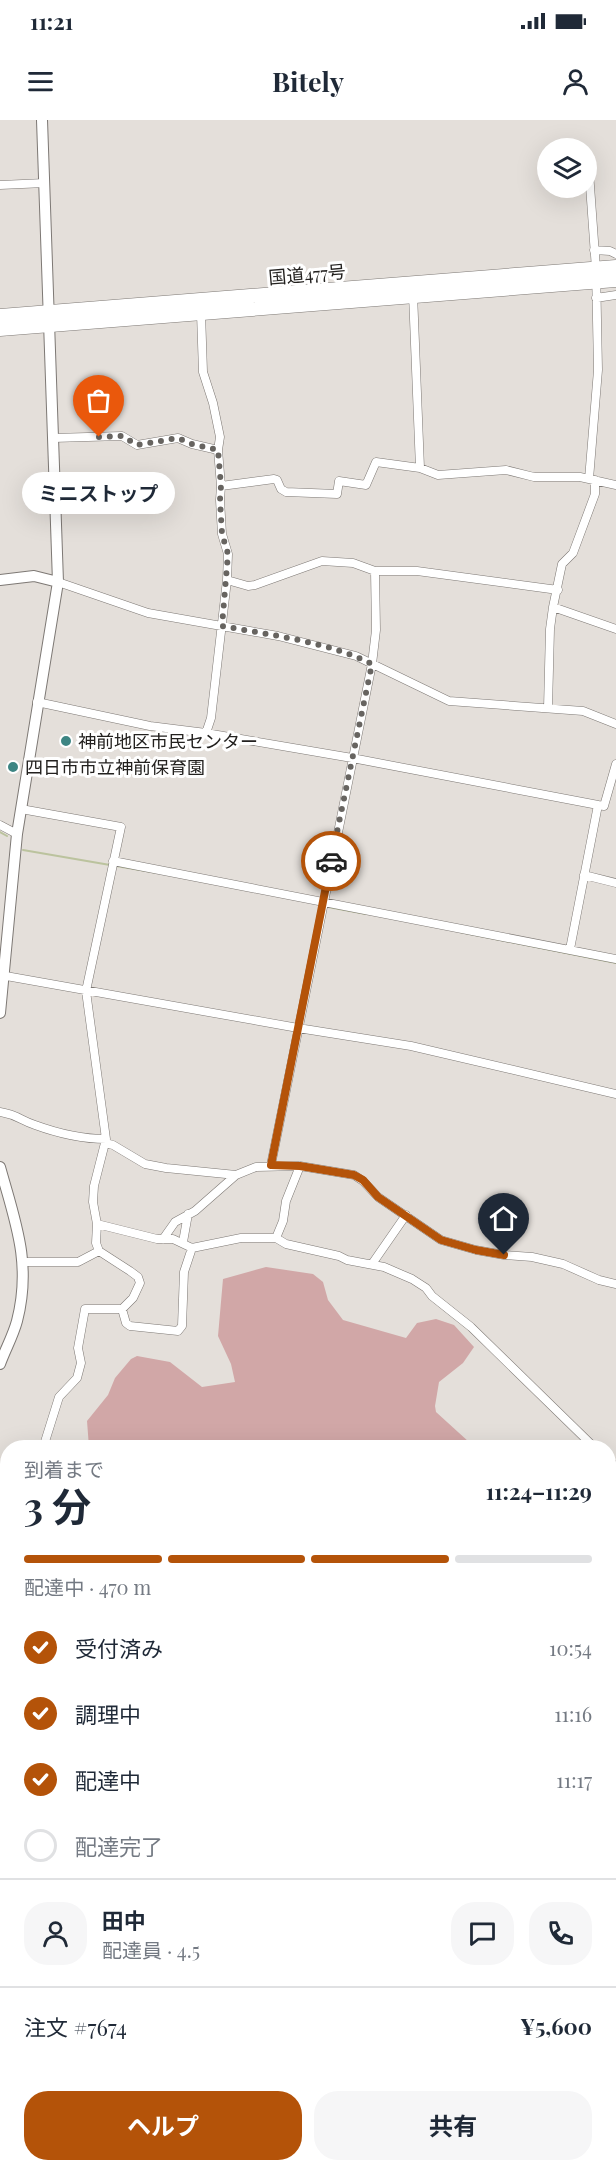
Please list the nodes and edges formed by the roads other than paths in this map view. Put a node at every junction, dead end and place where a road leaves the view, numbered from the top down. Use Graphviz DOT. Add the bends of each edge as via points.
graph roads {
  1 [pos="42,120"];
  2 [pos="45,183"];
  3 [pos="0,185"];
  4 [pos="591,198"];
  5 [pos="594,250"];
  6 [pos="616,254"];
  7 [pos="616,267"];
  8 [pos="596,275"];
  9 [pos="616,280"];
  10 [pos="412,290"];
  11 [pos="616,295"];
  12 [pos="596,298"];
  13 [pos="201,313"];
  14 [pos="0,316"];
  15 [pos="50,319"];
  16 [pos="0,329"];
  17 [pos="53,438"];
  18 [pos="218,450"];
  19 [pos="420,468"];
  20 [pos="592,480"];
  21 [pos="616,485"];
  22 [pos="221,486"];
  23 [pos="375,571"];
  24 [pos="0,580"];
  25 [pos="227,580"];
  26 [pos="57,582"];
  27 [pos="558,590"];
  28 [pos="553,607"];
  29 [pos="222,626"];
  30 [pos="616,629"];
  31 [pos="372,664"];
  32 [pos="37,702"];
  33 [pos="548,708"];
  34 [pos="616,724"];
  35 [pos="206,733"];
  36 [pos="352,758"];
  37 [pos="616,764"];
  38 [pos="598,805"];
  39 [pos="21,809"];
  40 [pos="0,825"];
  41 [pos="17,834"];
  42 [pos="113,861"];
  43 [pos="584,875"];
  44 [pos="616,883"];
  45 [pos="323,903"];
  46 [pos="570,949"];
  47 [pos="616,959"];
  48 [pos="2,975"];
  49 [pos="86,991"];
  50 [pos="0,1013"];
  51 [pos="298,1028"];
  52 [pos="616,1094"];
  53 [pos="0,1112"];
  54 [pos="106,1141"];
  55 [pos="271,1165"];
  56 [pos="300,1166"];
  57 [pos="0,1167"];
  58 [pos="236,1175"];
  59 [pos="188,1214"];
  60 [pos="406,1215"];
  61 [pos="97,1224"];
  62 [pos="276,1238"];
  63 [pos="163,1239"];
  64 [pos="183,1242"];
  65 [pos="192,1248"];
  66 [pos="99,1251"];
  67 [pos="24,1262"];
  68 [pos="372,1264"];
  69 [pos="616,1284"];
  70 [pos="122,1309"];
  71 [pos="0,1364"];
  72 [pos="46,1440"];
  73 [pos="587,1440"];
  1 -- 2 [label="street"];
  2 -- 3 [label="street"];
  2 -- 15 [label="street"];
  4 -- 5 [label="street"];
  5 -- 6 [label="street"];
  5 -- 8 [label="street"];
  7 -- 8 [label="highway, 国道477号"];
  8 -- 9 [label="highway, 国道477号"];
  8 -- 10 [label="highway, 国道477号"];
  8 -- 12 [label="street"];
  10 -- 13 [label="highway, 国道477号"];
  10 -- 15 [label="highway, 国道477号"];
  10 -- 19 [label="street"];
  11 -- 12 [label="street"];
  12 -- 20 [label="street" via="597,397"];
  13 -- 15 [label="highway, 国道477号"];
  13 -- 18 [label="street" via="203,372 220,437"];
  14 -- 15 [label="highway, 国道477号"];
  15 -- 16 [label="highway, 国道477号"];
  15 -- 17 [label="street"];
  17 -- 18 [label="street" via="122,436 137,445 178,438"];
  17 -- 26 [label="street"];
  18 -- 22 [label="street"];
  19 -- 20 [label="street" via="438,475 506,471 534,477"];
  19 -- 22 [label="street" via="376,462 366,485 339,481 337,494 286,492 274,479"];
  20 -- 21 [label="street"];
  20 -- 27 [label="street" via="595,494 573,553 562,564"];
  22 -- 25 [label="street"];
  23 -- 25 [label="street" via="352,563 322,561 255,585"];
  23 -- 27 [label="street" via="417,571"];
  23 -- 31 [label="street"];
  24 -- 26 [label="street" via="34,576"];
  25 -- 29 [label="street"];
  26 -- 29 [label="street" via="148,613"];
  26 -- 32 [label="street"];
  27 -- 28 [label="street"];
  28 -- 30 [label="street"];
  28 -- 33 [label="street"];
  29 -- 31 [label="street" via="278,636 356,656"];
  29 -- 35 [label="street" via="212,718"];
  31 -- 33 [label="street" via="449,701"];
  31 -- 36 [label="street"];
  32 -- 35 [label="street" via="150,726"];
  32 -- 39 [label="street"];
  33 -- 34 [label="street" via="583,711"];
  35 -- 36 [label="street"];
  36 -- 38 [label="street"];
  36 -- 45 [label="street"];
  37 -- 38 [label="street" via="604,806"];
  38 -- 43 [label="street"];
  39 -- 41 [label="street"];
  39 -- 42 [label="street" via="121,827"];
  40 -- 41 [label="street"];
  41 -- 48 [label="street"];
  42 -- 45 [label="street"];
  42 -- 49 [label="street"];
  43 -- 44 [label="street"];
  43 -- 46 [label="street"];
  45 -- 46 [label="street"];
  45 -- 51 [label="street"];
  46 -- 47 [label="street"];
  48 -- 49 [label="street"];
  48 -- 50 [label="street"];
  49 -- 51 [label="street"];
  49 -- 54 [label="street"];
  51 -- 52 [label="street" via="411,1046"];
  51 -- 55 [label="street"];
  53 -- 54 [label="street" via="15,1114 35,1125"];
  54 -- 58 [label="street" via="145,1164"];
  54 -- 61 [label="street" via="94,1186"];
  55 -- 56 [label="street"];
  55 -- 58 [label="street"];
  56 -- 60 [label="street" via="354,1175"];
  56 -- 62 [label="street"];
  57 -- 67 [label="street"];
  58 -- 59 [label="street"];
  59 -- 63 [label="street" via="175,1222"];
  59 -- 64 [label="street"];
  60 -- 68 [label="street"];
  60 -- 69 [label="street" via="441,1240 455,1245 563,1264"];
  61 -- 63 [label="street"];
  61 -- 66 [label="street"];
  62 -- 65 [label="street" via="241,1238"];
  62 -- 68 [label="street" via="285,1244"];
  63 -- 64 [label="street"];
  64 -- 65 [label="street"];
  65 -- 70 [label="street" via="184,1272 182,1326 178,1331 130,1326"];
  66 -- 67 [label="street" via="78,1262"];
  66 -- 70 [label="street" via="138,1277 138,1290"];
  67 -- 71 [label="street" via="20,1308"];
  68 -- 73 [label="street" via="384,1266 426,1288"];
  70 -- 72 [label="street" via="84,1309 77,1378 59,1397"];
}
